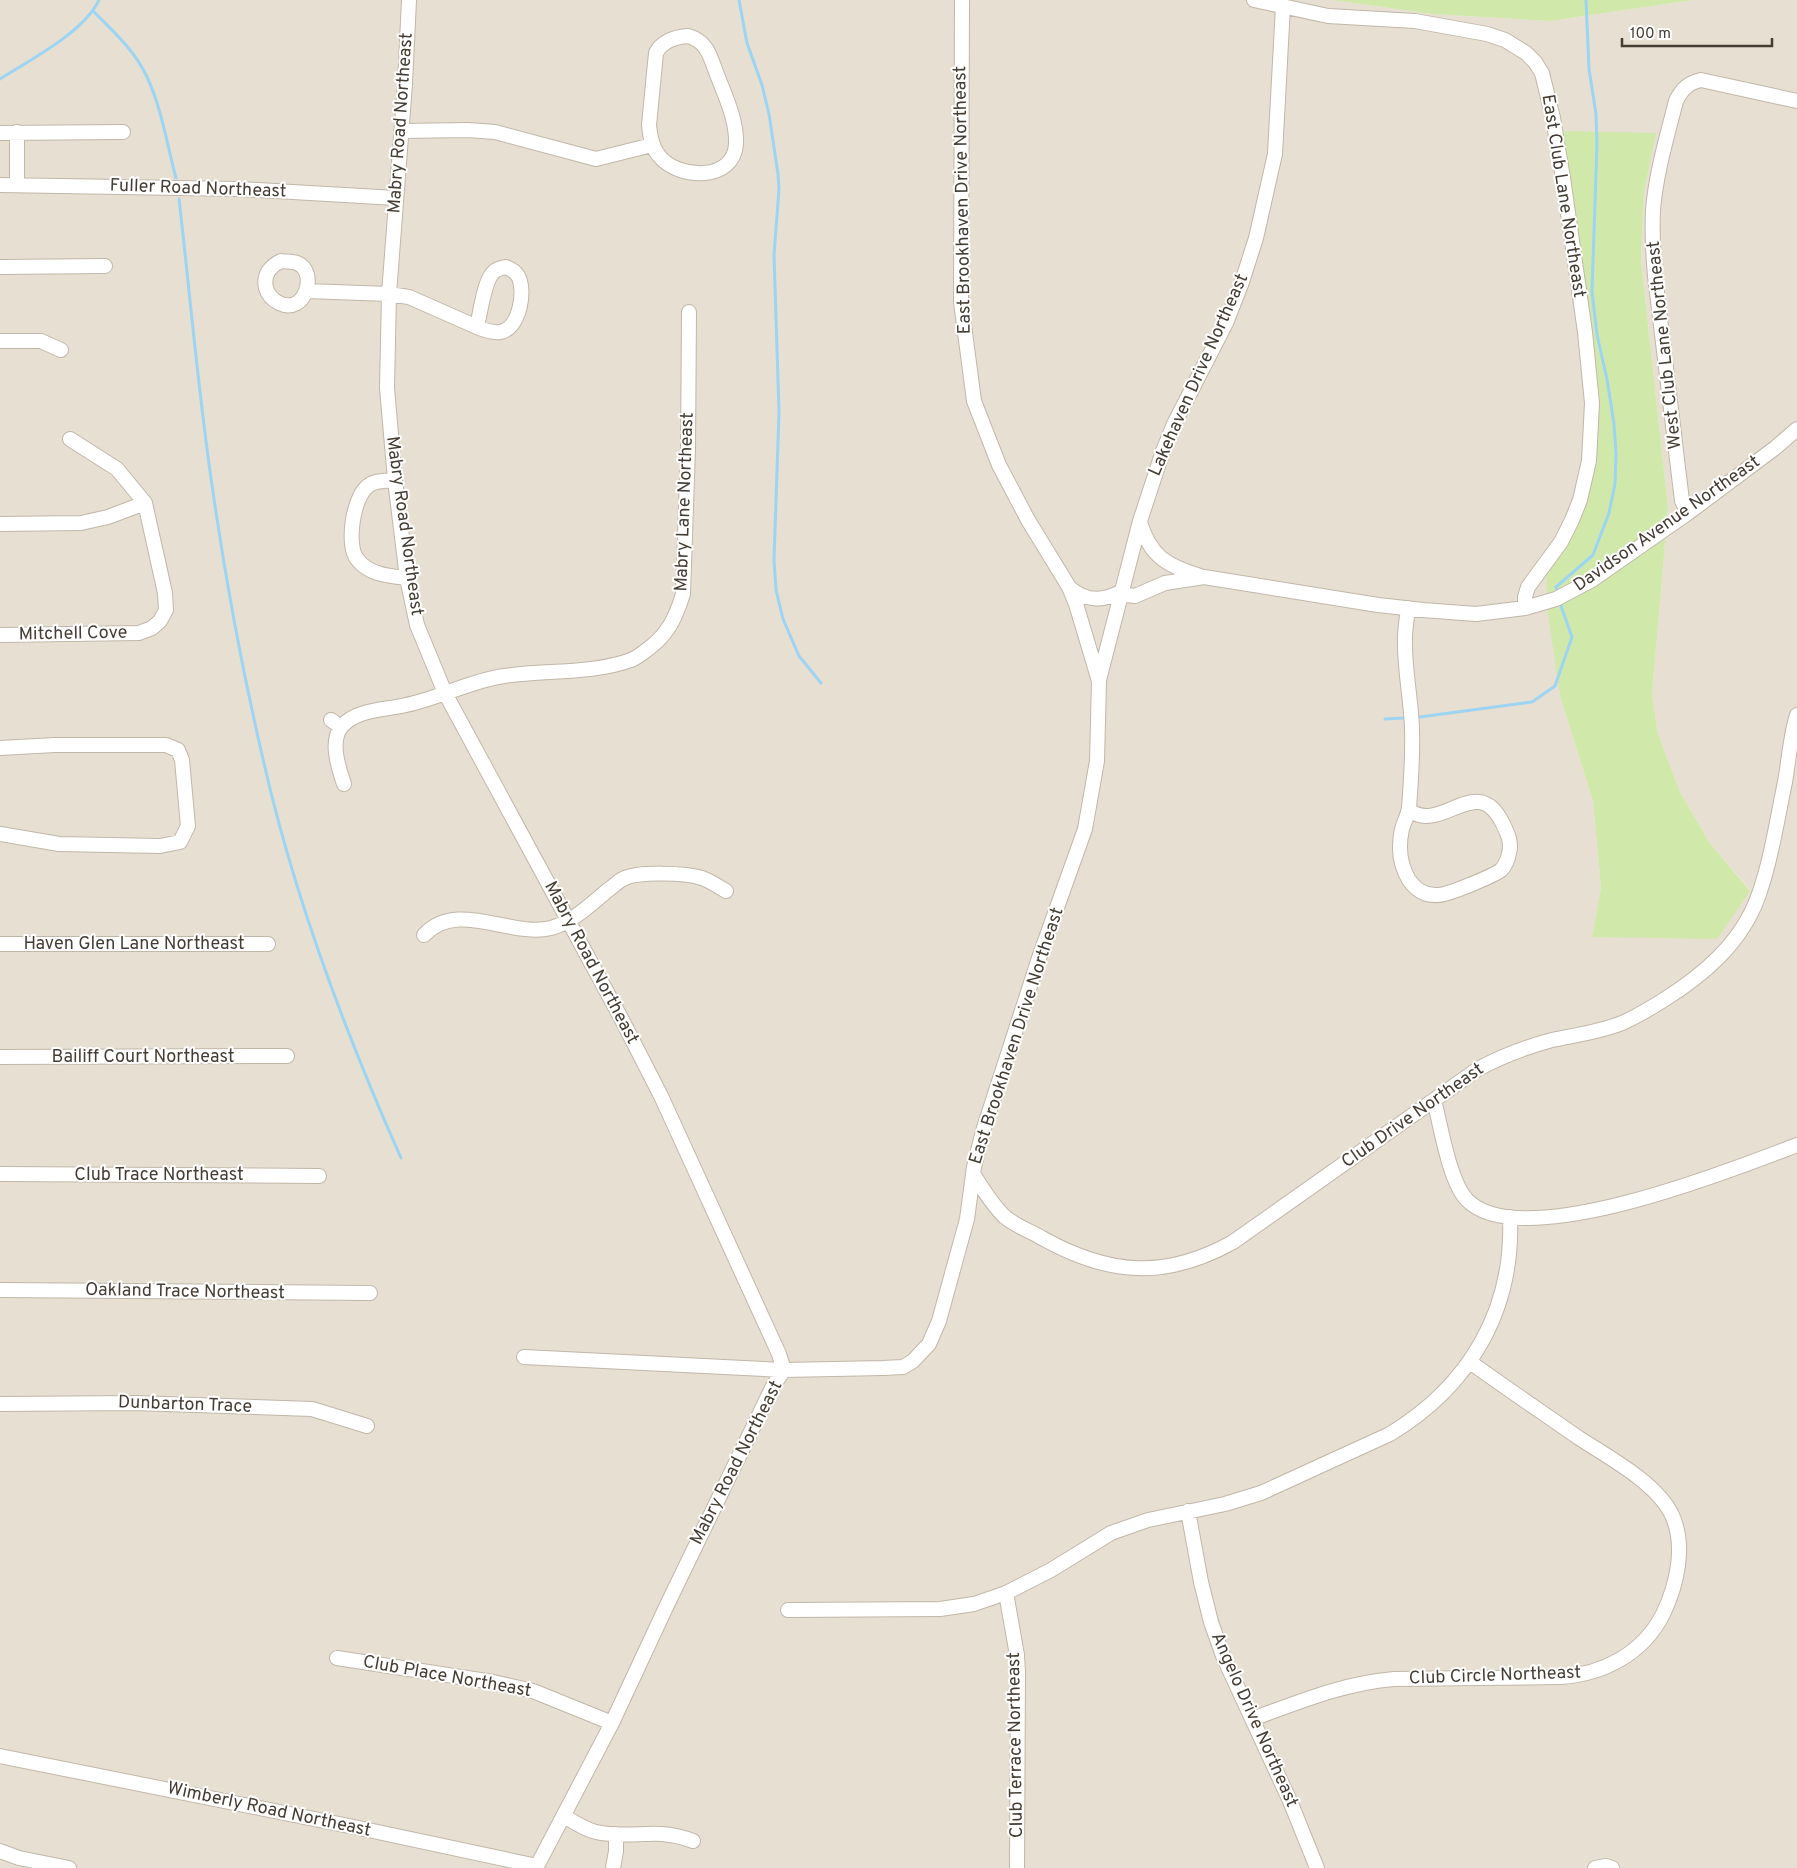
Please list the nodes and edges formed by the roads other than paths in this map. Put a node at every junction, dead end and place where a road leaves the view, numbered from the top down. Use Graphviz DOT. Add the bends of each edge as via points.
graph roads {
  1 [pos="409,0"];
  2 [pos="962,0"];
  3 [pos="1254,0"];
  4 [pos="1283,6"];
  5 [pos="1797,101"];
  6 [pos="402,131"];
  7 [pos="17,132"];
  8 [pos="123,132"];
  9 [pos="0,133"];
  10 [pos="652,145"];
  11 [pos="0,185"];
  12 [pos="17,185"];
  13 [pos="396,198"];
  14 [pos="105,266"];
  15 [pos="0,267"];
  16 [pos="307,291"];
  17 [pos="389,294"];
  18 [pos="689,312"];
  19 [pos="477,327"];
  20 [pos="0,340"];
  21 [pos="61,350"];
  22 [pos="1797,429"];
  23 [pos="70,439"];
  24 [pos="394,480"];
  25 [pos="145,503"];
  26 [pos="1688,513"];
  27 [pos="1140,522"];
  28 [pos="0,524"];
  29 [pos="1204,577"];
  30 [pos="407,578"];
  31 [pos="1069,586"];
  32 [pos="1128,593"];
  33 [pos="1408,608"];
  34 [pos="1525,608"];
  35 [pos="0,635"];
  36 [pos="1099,681"];
  37 [pos="445,693"];
  38 [pos="1797,715"];
  39 [pos="0,748"];
  40 [pos="344,784"];
  41 [pos="1408,810"];
  42 [pos="0,834"];
  43 [pos="726,891"];
  44 [pos="568,921"];
  45 [pos="424,935"];
  46 [pos="0,944"];
  47 [pos="268,944"];
  48 [pos="287,1056"];
  49 [pos="0,1057"];
  50 [pos="1434,1100"];
  51 [pos="1797,1146"];
  52 [pos="0,1174"];
  53 [pos="973,1174"];
  54 [pos="319,1176"];
  55 [pos="1510,1217"];
  56 [pos="0,1290"];
  57 [pos="370,1293"];
  58 [pos="524,1357"];
  59 [pos="1470,1362"];
  60 [pos="779,1370"];
  61 [pos="0,1404"];
  62 [pos="367,1426"];
  63 [pos="1188,1511"];
  64 [pos="1006,1593"];
  65 [pos="788,1610"];
  66 [pos="337,1658"];
  67 [pos="1252,1719"];
  68 [pos="612,1723"];
  69 [pos="0,1756"];
  70 [pos="564,1816"];
  71 [pos="616,1834"];
  72 [pos="693,1841"];
  73 [pos="0,1851"];
  74 [pos="19,1858"];
  75 [pos="0,1862"];
  76 [pos="536,1867"];
  77 [pos="69,1868"];
  78 [pos="613,1868"];
  79 [pos="1017,1868"];
  80 [pos="1317,1868"];
  81 [pos="1594,1868"];
  82 [pos="1612,1868"];
  1 -- 6 [label="street, Mabry Road Northeast"];
  2 -- 31 [label="street, East Brookhaven Drive Northeast" via="961,302 974,400 999,465"];
  3 -- 4 [label="street, East Club Lane Northeast"];
  4 -- 27 [label="street, Lakehaven Drive Northeast" via="1274,154 1256,238 1226,323 1174,424"];
  4 -- 34 [label="street, East Club Lane Northeast" via="1328,16 1414,21 1487,34 1526,53 1542,73 1563,178 1592,403 1589,461 1580,500 1561,542 1528,587"];
  5 -- 26 [label="street, West Club Lane Northeast" via="1701,80 1686,85 1676,101 1658,176 1652,243 1682,501"];
  6 -- 10 [label="street" via="495,132 596,159"];
  6 -- 13 [label="street, Mabry Road Northeast"];
  7 -- 8 [label="street"];
  7 -- 9 [label="street"];
  7 -- 12 [label="street"];
  10 -- 10 [label="street" via="662,159 683,171 717,171 733,157 736,143 732,117 707,51 695,38 688,36 671,40 661,44 656,53 649,125"];
  11 -- 12 [label="street, Fuller Road Northeast"];
  12 -- 13 [label="street, Fuller Road Northeast" via="239,189"];
  13 -- 17 [label="street, Mabry Road Northeast"];
  14 -- 15 [label="street"];
  16 -- 17 [label="street"];
  17 -- 19 [label="street" via="409,297"];
  17 -- 24 [label="street, Mabry Road Northeast" via="387,388"];
  18 -- 37 [label="street, Mabry Lane Northeast" via="685,567 683,594 676,616 659,642 632,660 601,667 502,676"];
  19 -- 19 [label="street" via="501,332 512,327 517,319 522,286 514,271 506,267 491,274"];
  20 -- 21 [label="street" via="41,341"];
  22 -- 26 [label="street, Davidson Avenue Northeast"];
  23 -- 25 [label="street, Mitchell Cove" via="117,469"];
  24 -- 30 [label="street, Mabry Road Northeast"];
  24 -- 30 [label="street" via="368,486 356,509 351,540 358,561 373,572"];
  25 -- 28 [label="street" via="81,523"];
  25 -- 35 [label="street, Mitchell Cove" via="165,593 166,610 160,621 139,633"];
  26 -- 34 [label="street, Davidson Avenue Northeast" via="1592,580 1556,599"];
  27 -- 29 [label="street, Davidson Avenue Northeast" via="1157,556 1177,568"];
  27 -- 32 [label="street, Lakehaven Drive Northeast"];
  29 -- 32 [label="street, Davidson Avenue Northeast"];
  29 -- 33 [label="street, Davidson Avenue Northeast"];
  30 -- 37 [label="street, Mabry Road Northeast" via="417,625"];
  31 -- 32 [label="street, East Brookhaven Drive Northeast" via="1076,594 1090,598"];
  31 -- 36 [label="street, East Brookhaven Drive Northeast"];
  32 -- 36 [label="street, Lakehaven Drive Northeast" via="1118,611"];
  33 -- 34 [label="street, Davidson Avenue Northeast" via="1476,614"];
  33 -- 41 [label="street" via="1405,639 1412,729"];
  36 -- 53 [label="street, East Brookhaven Drive Northeast" via="1097,761 1085,829 1040,955 983,1131"];
  37 -- 40 [label="street, Mabry Lane Northeast" via="429,700 364,713 336,723 337,763"];
  37 -- 44 [label="street, Mabry Road Northeast"];
  38 -- 50 [label="street, Club Drive Northeast" via="1758,898 1729,947 1687,985 1622,1023 1521,1049 1478,1069"];
  39 -- 42 [label="street" via="166,745 178,750 182,760 188,826 180,842 160,846 59,844"];
  41 -- 41 [label="street" via="1424,817 1438,815 1468,802 1488,805 1498,814 1508,833 1507,862 1490,876 1448,892 1439,895 1422,892 1410,881 1402,864 1400,840"];
  43 -- 44 [label="street" via="701,878 641,874 623,878"];
  44 -- 45 [label="street" via="553,928 527,930 452,919 432,926"];
  44 -- 60 [label="street, Mabry Road Northeast" via="661,1096 779,1354"];
  46 -- 47 [label="street, Haven Glen Lane Northeast"];
  48 -- 49 [label="street, Bailiff Court Northeast"];
  50 -- 53 [label="street, Club Drive Northeast" via="1233,1242 1201,1257 1169,1266 1116,1266 1089,1261 1067,1252 1006,1217"];
  50 -- 55 [label="street" via="1454,1179 1461,1193 1478,1208"];
  51 -- 55 [label="street" via="1616,1206 1543,1217"];
  52 -- 54 [label="street, Club Trace Northeast"];
  53 -- 60 [label="street, East Brookhaven Drive Northeast" via="967,1219 939,1321 921,1354 903,1367"];
  55 -- 59 [label="street" via="1503,1287 1487,1333"];
  56 -- 57 [label="street, Oakland Trace Northeast"];
  58 -- 60 [label="street, East Brookhaven Drive Northeast"];
  59 -- 63 [label="street" via="1433,1404 1390,1434 1261,1493"];
  59 -- 67 [label="street, Club Circle Northeast" via="1638,1478 1665,1504 1675,1524 1678,1559 1673,1590 1661,1618 1624,1658 1588,1674 1371,1681 1339,1688"];
  60 -- 68 [label="street, Mabry Road Northeast"];
  61 -- 62 [label="street, Dunbarton Trace" via="135,1403 312,1409"];
  63 -- 64 [label="street" via="1148,1520 1111,1534"];
  63 -- 67 [label="street, Angelo Drive Northeast" via="1211,1622"];
  64 -- 65 [label="street" via="974,1604 940,1609"];
  64 -- 79 [label="street, Club Terrace Northeast" via="1018,1672"];
  66 -- 68 [label="street, Club Place Northeast" via="533,1691"];
  67 -- 80 [label="street, Angelo Drive Northeast"];
  68 -- 70 [label="street, Mabry Road Northeast"];
  69 -- 76 [label="street, Wimberly Road Northeast"];
  70 -- 71 [label="street" via="596,1832"];
  70 -- 76 [label="street, Mabry Road Northeast"];
  71 -- 72 [label="street" via="676,1835"];
  71 -- 78 [label="street"];
  73 -- 74 [label="street"];
  74 -- 75 [label="street"];
  74 -- 77 [label="street"];
  81 -- 82 [label="street"];
}
